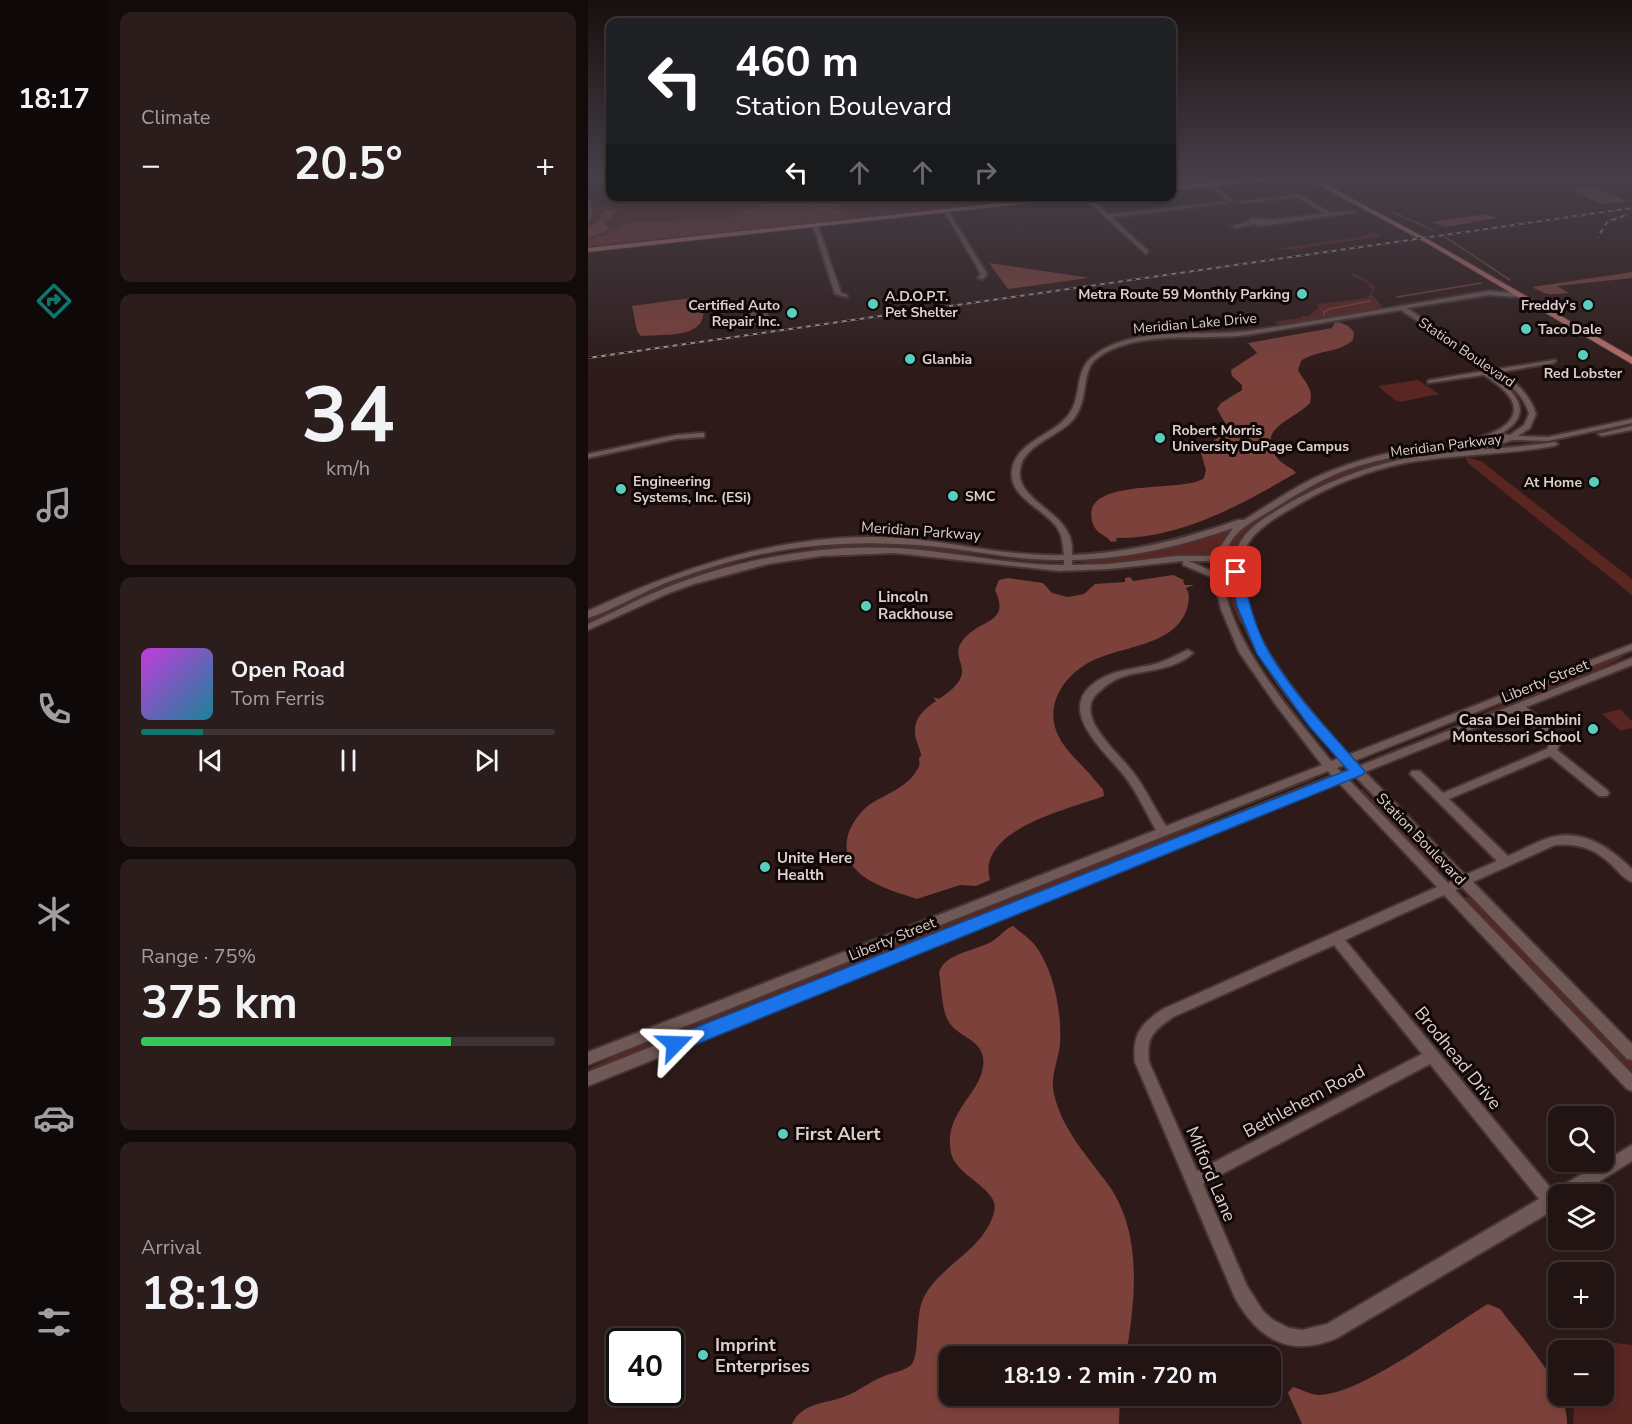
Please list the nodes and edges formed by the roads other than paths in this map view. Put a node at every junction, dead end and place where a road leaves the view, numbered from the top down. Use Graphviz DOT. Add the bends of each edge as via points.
graph roads {
  1 [pos="669,241"];
  2 [pos="820,241"];
  3 [pos="964,241"];
  4 [pos="1135,241"];
  5 [pos="1428,241"];
  6 [pos="1435,241"];
  7 [pos="588,250"];
  8 [pos="1146,252"];
  9 [pos="981,278"];
  10 [pos="1502,286"];
  11 [pos="1489,292"];
  12 [pos="845,296"];
  13 [pos="1518,296"];
  14 [pos="1401,307"];
  15 [pos="1391,309"];
  16 [pos="1632,351"];
  17 [pos="1550,359"];
  18 [pos="1632,361"];
  19 [pos="1487,369"];
  20 [pos="1427,379"];
  21 [pos="1632,421"];
  22 [pos="1526,427"];
  23 [pos="1632,429"];
  24 [pos="701,435"];
  25 [pos="1494,435"];
  26 [pos="1561,435"];
  27 [pos="1512,437"];
  28 [pos="1452,454"];
  29 [pos="588,456"];
  30 [pos="1250,519"];
  31 [pos="1068,546"];
  32 [pos="1111,554"];
  33 [pos="1239,555"];
  34 [pos="1068,557"];
  35 [pos="1010,558"];
  36 [pos="1220,560"];
  37 [pos="1165,561"];
  38 [pos="1068,568"];
  39 [pos="1218,577"];
  40 [pos="588,615"];
  41 [pos="588,629"];
  42 [pos="1632,647"];
  43 [pos="1188,653"];
  44 [pos="1632,661"];
  45 [pos="1519,707"];
  46 [pos="1551,751"];
  47 [pos="1346,760"];
  48 [pos="1329,766"];
  49 [pos="1357,772"];
  50 [pos="1416,774"];
  51 [pos="1341,778"];
  52 [pos="1603,793"];
  53 [pos="1441,798"];
  54 [pos="1164,832"];
  55 [pos="1506,862"];
  56 [pos="1632,877"];
  57 [pos="1465,881"];
  58 [pos="1446,889"];
  59 [pos="1336,938"];
  60 [pos="1632,1054"];
  61 [pos="1432,1056"];
  62 [pos="588,1059"];
  63 [pos="588,1079"];
  64 [pos="1632,1084"];
  65 [pos="1632,1152"];
  66 [pos="1193,1181"];
  67 [pos="1581,1184"];
  68 [pos="1548,1187"];
  69 [pos="1548,1204"];
  1 -- 7 [label="main road"];
  2 -- 12 [label="street" via="838,294"];
  3 -- 9 [label="street" via="984,274"];
  4 -- 8 [label="street"];
  5 -- 10 [label="main road"];
  6 -- 16 [label="main road"];
  10 -- 11 [label="street, Meridian Lake Drive"];
  10 -- 13 [label="main road"];
  11 -- 13 [label="street, Meridian Lake Drive"];
  11 -- 14 [label="street, Meridian Lake Drive"];
  13 -- 18 [label="main road"];
  14 -- 15 [label="street, Meridian Lake Drive"];
  14 -- 19 [label="street, Station Boulevard"];
  15 -- 19 [label="street, Station Boulevard"];
  15 -- 31 [label="street, Meridian Lake Drive" via="1234,335 1142,340 1097,356 1084,371 1083,397 1074,414 1028,450 1016,468 1020,487 1060,525"];
  17 -- 19 [label="street"];
  19 -- 20 [label="street"];
  19 -- 22 [label="street, Station Boulevard" via="1518,387 1529,400 1532,414"];
  19 -- 25 [label="street, Station Boulevard" via="1518,407 1515,420"];
  21 -- 26 [label="street, Meridian Parkway"];
  22 -- 26 [label="street, Meridian Parkway" via="1538,436"];
  22 -- 27 [label="street"];
  23 -- 28 [label="street, Meridian Parkway" via="1535,447"];
  24 -- 29 [label="street"];
  25 -- 27 [label="street, Meridian Parkway"];
  25 -- 30 [label="street, Meridian Parkway" via="1342,468"];
  26 -- 27 [label="street, Meridian Parkway" via="1533,440"];
  27 -- 28 [label="street"];
  28 -- 33 [label="street, Meridian Parkway" via="1382,466 1321,488 1263,523"];
  30 -- 32 [label="street, Meridian Parkway" via="1190,540"];
  30 -- 36 [label="street, Meridian Parkway" via="1233,533"];
  31 -- 32 [label="street, Meridian Parkway" via="1083,554"];
  31 -- 34 [label="street, Meridian Lake Drive"];
  31 -- 35 [label="street, Meridian Parkway"];
  32 -- 34 [label="street, Meridian Parkway"];
  33 -- 36 [label="street, Meridian Parkway"];
  33 -- 47 [label="street, Station Boulevard" via="1236,581 1254,638 1294,698"];
  34 -- 35 [label="street, Meridian Parkway" via="1057,561"];
  34 -- 38 [label="street, Meridian Lake Drive"];
  35 -- 38 [label="street, Meridian Parkway"];
  35 -- 40 [label="street, Meridian Parkway" via="898,541 800,544 704,565"];
  35 -- 41 [label="street, Meridian Parkway" via="891,550 761,562 702,578"];
  36 -- 37 [label="street, Meridian Parkway"];
  36 -- 39 [label="street, Meridian Parkway"];
  37 -- 38 [label="street, Meridian Parkway"];
  37 -- 39 [label="street" via="1196,565"];
  39 -- 48 [label="street, Station Boulevard" via="1244,652"];
  42 -- 47 [label="street, Liberty Street"];
  43 -- 54 [label="street" via="1105,681 1089,695 1084,711 1089,727 1129,774"];
  44 -- 45 [label="street, Liberty Street"];
  45 -- 46 [label="street" via="1552,735 1555,743"];
  45 -- 49 [label="street, Liberty Street"];
  46 -- 52 [label="street"];
  46 -- 53 [label="street"];
  47 -- 48 [label="street, Liberty Street"];
  47 -- 49 [label="street, Station Boulevard"];
  48 -- 51 [label="street, Station Boulevard"];
  48 -- 54 [label="street, Liberty Street"];
  49 -- 51 [label="street, Liberty Street"];
  49 -- 57 [label="street, Station Boulevard"];
  50 -- 53 [label="street"];
  51 -- 58 [label="street, Station Boulevard"];
  51 -- 63 [label="street, Liberty Street"];
  53 -- 55 [label="street"];
  54 -- 62 [label="street, Liberty Street"];
  55 -- 56 [label="street, Milford Lane" via="1553,841 1585,841 1614,858"];
  55 -- 57 [label="street, Milford Lane"];
  57 -- 58 [label="street, Milford Lane"];
  57 -- 60 [label="street, Station Boulevard"];
  58 -- 59 [label="street, Milford Lane"];
  58 -- 64 [label="street, Station Boulevard"];
  59 -- 61 [label="street, Brodhead Drive"];
  59 -- 66 [label="street, Milford Lane" via="1168,1013 1145,1032 1140,1044 1142,1062"];
  61 -- 66 [label="street, Bethlehem Road"];
  61 -- 68 [label="street, Brodhead Drive"];
  65 -- 67 [label="street, Milford Lane"];
  66 -- 69 [label="street, Milford Lane" via="1249,1309 1272,1330 1301,1339 1331,1332"];
}
